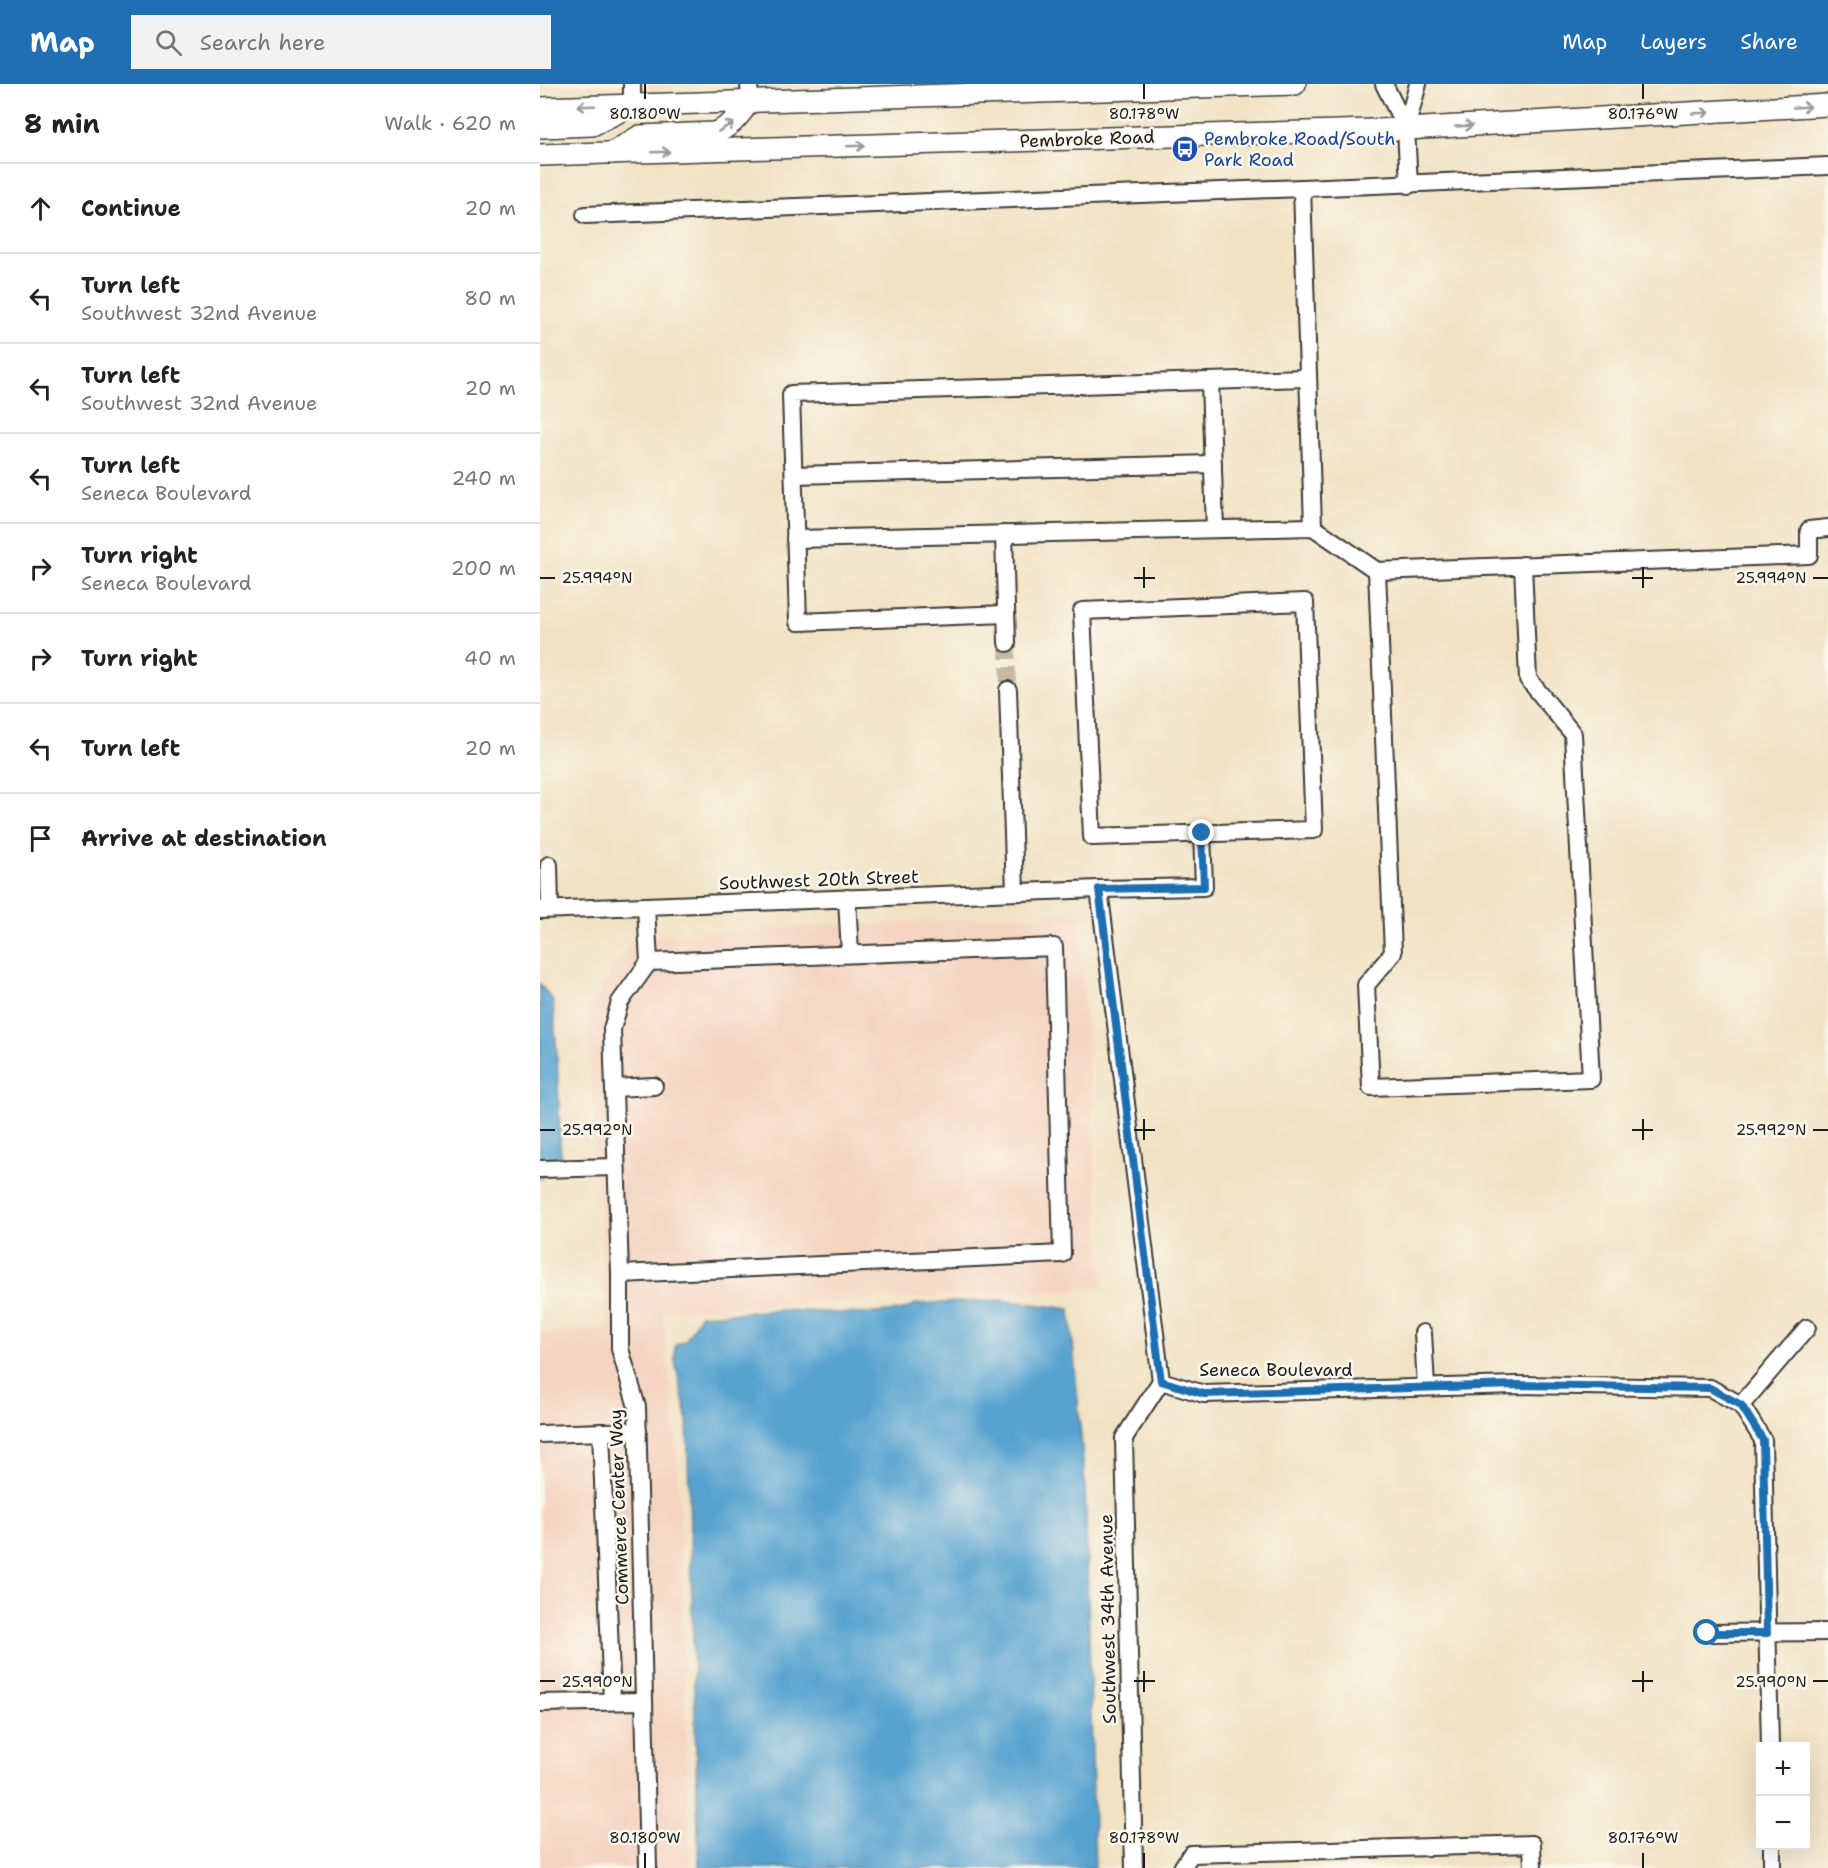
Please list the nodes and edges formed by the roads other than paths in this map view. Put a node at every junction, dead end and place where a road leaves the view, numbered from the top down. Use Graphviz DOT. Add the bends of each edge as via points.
graph roads {
  1 [pos="1295,84"];
  2 [pos="1384,84"];
  3 [pos="1418,84"];
  4 [pos="1213,85"];
  5 [pos="1031,88"];
  6 [pos="931,90"];
  7 [pos="750,93"];
  8 [pos="632,94"];
  9 [pos="1828,105"];
  10 [pos="540,108"];
  11 [pos="540,127"];
  12 [pos="1406,129"];
  13 [pos="611,154"];
  14 [pos="540,155"];
  15 [pos="1828,166"];
  16 [pos="1409,185"];
  17 [pos="1302,188"];
  18 [pos="585,215"];
  19 [pos="1306,378"];
  20 [pos="1210,381"];
  21 [pos="1213,464"];
  22 [pos="794,475"];
  23 [pos="1312,527"];
  24 [pos="1828,528"];
  25 [pos="1215,529"];
  26 [pos="1004,534"];
  27 [pos="795,539"];
  28 [pos="1523,565"];
  29 [pos="1377,571"];
  30 [pos="1006,614"];
  31 [pos="1007,644"];
  32 [pos="1008,690"];
  33 [pos="1202,833"];
  34 [pos="549,865"];
  35 [pos="1099,889"];
  36 [pos="1015,892"];
  37 [pos="847,898"];
  38 [pos="646,906"];
  39 [pos="545,910"];
  40 [pos="850,954"];
  41 [pos="649,962"];
  42 [pos="654,1086"];
  43 [pos="614,1088"];
  44 [pos="616,1167"];
  45 [pos="540,1169"];
  46 [pos="620,1274"];
  47 [pos="1807,1328"];
  48 [pos="1423,1334"];
  49 [pos="1161,1381"];
  50 [pos="1426,1387"];
  51 [pos="1741,1405"];
  52 [pos="638,1431"];
  53 [pos="601,1432"];
  54 [pos="540,1434"];
  55 [pos="1828,1632"];
  56 [pos="1707,1633"];
  57 [pos="1767,1633"];
  58 [pos="612,1701"];
  59 [pos="644,1701"];
  60 [pos="540,1703"];
  61 [pos="1770,1742"];
  62 [pos="1772,1850"];
  63 [pos="648,1868"];
  64 [pos="1134,1868"];
  65 [pos="1182,1868"];
  66 [pos="1533,1868"];
  67 [pos="1772,1868"];
  1 -- 4 [label="main road"];
  2 -- 12 [label="street"];
  3 -- 12 [label="street"];
  4 -- 5 [label="main road"];
  5 -- 6 [label="main road"];
  6 -- 7 [label="main road"];
  7 -- 8 [label="main road"];
  13 -- 7 [label="main road, one-way" via="640,136 724,130 732,124"];
  8 -- 10 [label="main road, one-way"];
  8 -- 11 [label="main road" via="592,125"];
  12 -- 9 [label="main road, Pembroke Road, one-way"];
  13 -- 12 [label="main road, Pembroke Road, one-way"];
  12 -- 16 [label="street"];
  13 -- 14 [label="main road, Pembroke Road"];
  15 -- 16 [label="street"];
  16 -- 17 [label="street"];
  17 -- 18 [label="street"];
  17 -- 19 [label="street"];
  19 -- 20 [label="street"];
  19 -- 23 [label="street"];
  20 -- 21 [label="street"];
  20 -- 22 [label="street" via="791,394"];
  21 -- 22 [label="street"];
  21 -- 25 [label="street"];
  22 -- 27 [label="street"];
  23 -- 25 [label="street"];
  23 -- 29 [label="street"];
  24 -- 28 [label="street" via="1809,530 1809,555"];
  25 -- 26 [label="street"];
  26 -- 27 [label="street"];
  26 -- 30 [label="street"];
  27 -- 30 [label="street" via="798,622"];
  28 -- 29 [label="street"];
  28 -- 29 [label="street" via="1528,679 1573,734 1591,1079 1371,1087 1366,985 1393,953"];
  30 -- 31 [label="street"];
  32 -- 36 [label="street"];
  33 -- 33 [label="street" via="1314,830 1305,602 1082,611 1092,837"];
  33 -- 35 [label="street, Southwest 20th Street" via="1204,887"];
  34 -- 39 [label="street"];
  35 -- 36 [label="street, Southwest 20th Street"];
  35 -- 49 [label="street"];
  36 -- 37 [label="street, Southwest 20th Street"];
  37 -- 38 [label="street, Southwest 20th Street"];
  37 -- 40 [label="street"];
  38 -- 39 [label="street, Southwest 20th Street"];
  38 -- 41 [label="street"];
  40 -- 41 [label="street"];
  40 -- 46 [label="street" via="1054,947 1062,1254"];
  41 -- 43 [label="street, Commerce Center Way" via="620,1002 612,1029"];
  42 -- 43 [label="street"];
  43 -- 44 [label="street, Commerce Center Way"];
  44 -- 45 [label="street"];
  44 -- 46 [label="street, Commerce Center Way"];
  46 -- 52 [label="street, Commerce Center Way" via="620,1349 637,1407"];
  47 -- 51 [label="street"];
  48 -- 50 [label="street"];
  49 -- 50 [label="street, Seneca Boulevard" via="1204,1394"];
  49 -- 64 [label="street, Southwest 34th Avenue" via="1124,1438"];
  50 -- 51 [label="street, Seneca Boulevard" via="1710,1388"];
  51 -- 57 [label="street" via="1763,1440"];
  52 -- 53 [label="street"];
  52 -- 59 [label="street, Commerce Center Way"];
  53 -- 54 [label="street"];
  53 -- 58 [label="street"];
  55 -- 57 [label="street"];
  56 -- 57 [label="street"];
  57 -- 61 [label="street"];
  58 -- 59 [label="street"];
  58 -- 60 [label="street"];
  59 -- 63 [label="street, Commerce Center Way"];
  62 -- 67 [label="street"];
  65 -- 66 [label="street" via="1191,1854 1532,1844"];
}
